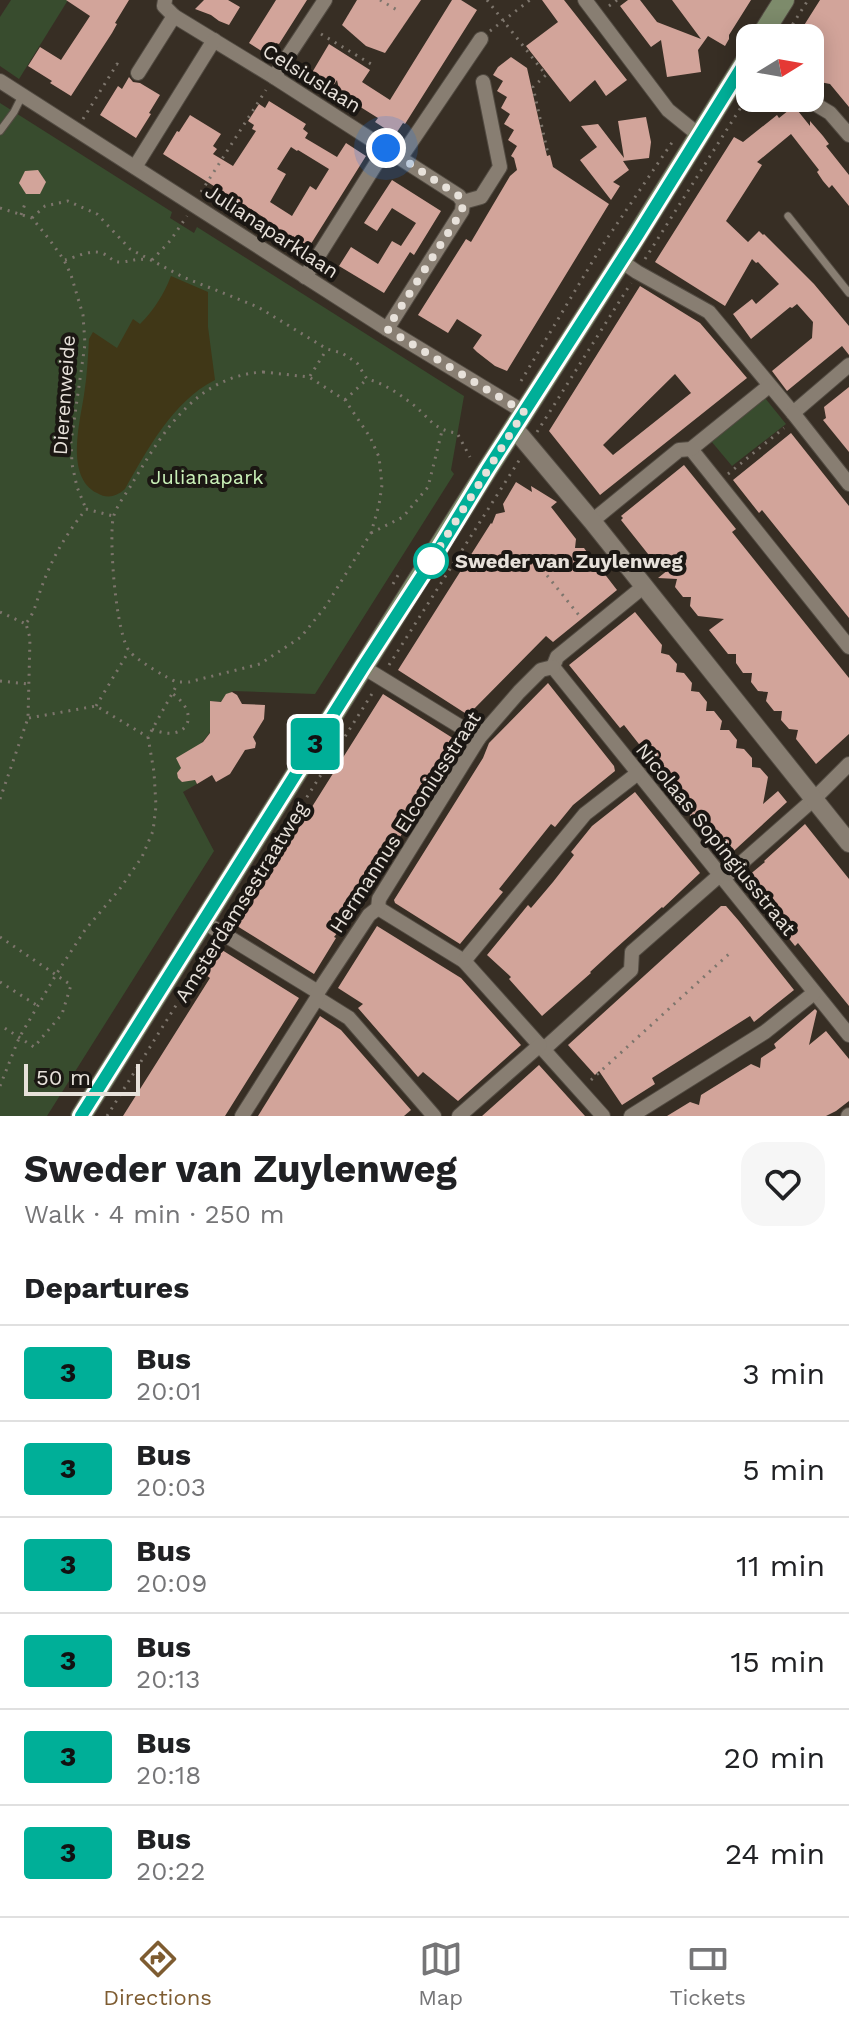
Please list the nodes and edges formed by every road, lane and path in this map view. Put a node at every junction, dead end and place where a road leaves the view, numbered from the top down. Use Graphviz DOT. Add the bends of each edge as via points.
graph roads {
  1 [pos="165,0"];
  2 [pos="325,0"];
  3 [pos="380,0"];
  4 [pos="487,0"];
  5 [pos="530,0"];
  6 [pos="585,0"];
  7 [pos="784,0"];
  8 [pos="808,0"];
  9 [pos="397,10"];
  10 [pos="174,16"];
  11 [pos="314,16"];
  12 [pos="503,21"];
  13 [pos="769,24"];
  14 [pos="793,24"];
  15 [pos="481,39"];
  16 [pos="214,40"];
  17 [pos="371,64"];
  18 [pos="138,73"];
  19 [pos="274,77"];
  20 [pos="736,80"];
  21 [pos="0,81"];
  22 [pos="483,82"];
  23 [pos="22,96"];
  24 [pos="824,109"];
  25 [pos="76,130"];
  26 [pos="0,131"];
  27 [pos="849,135"];
  28 [pos="700,136"];
  29 [pos="386,148"];
  30 [pos="548,154"];
  31 [pos="401,157"];
  32 [pos="135,167"];
  33 [pos="26,201"];
  34 [pos="463,202"];
  35 [pos="194,204"];
  36 [pos="0,208"];
  37 [pos="21,215"];
  38 [pos="788,216"];
  39 [pos="32,218"];
  40 [pos="64,260"];
  41 [pos="152,260"];
  42 [pos="621,261"];
  43 [pos="305,277"];
  44 [pos="849,293"];
  45 [pos="387,329"];
  46 [pos="327,349"];
  47 [pos="849,365"];
  48 [pos="309,377"];
  49 [pos="367,379"];
  50 [pos="769,386"];
  51 [pos="345,400"];
  52 [pos="795,416"];
  53 [pos="519,420"];
  54 [pos="442,431"];
  55 [pos="529,445"];
  56 [pos="691,449"];
  57 [pos="470,457"];
  58 [pos="718,482"];
  59 [pos="849,484"];
  60 [pos="86,509"];
  61 [pos="113,516"];
  62 [pos="592,521"];
  63 [pos="371,533"];
  64 [pos="537,563"];
  65 [pos="643,587"];
  66 [pos="0,612"];
  67 [pos="26,624"];
  68 [pos="591,629"];
  69 [pos="849,647"];
  70 [pos="129,651"];
  71 [pos="363,667"];
  72 [pos="553,667"];
  73 [pos="381,679"];
  74 [pos="0,681"];
  75 [pos="178,682"];
  76 [pos="29,684"];
  77 [pos="172,693"];
  78 [pos="96,706"];
  79 [pos="28,718"];
  80 [pos="152,729"];
  81 [pos="148,737"];
  82 [pos="479,738"];
  83 [pos="849,764"];
  84 [pos="638,773"];
  85 [pos="0,799"];
  86 [pos="814,799"];
  87 [pos="849,843"];
  88 [pos="721,874"];
  89 [pos="378,908"];
  90 [pos="213,927"];
  91 [pos="0,937"];
  92 [pos="730,953"];
  93 [pos="464,961"];
  94 [pos="57,973"];
  95 [pos="0,982"];
  96 [pos="814,993"];
  97 [pos="317,995"];
  98 [pos="38,1006"];
  99 [pos="0,1025"];
  100 [pos="849,1035"];
  101 [pos="19,1038"];
  102 [pos="542,1047"];
  103 [pos="0,1086"];
  104 [pos="580,1090"];
  105 [pos="81,1116"];
  106 [pos="107,1116"];
  107 [pos="242,1116"];
  108 [pos="434,1116"];
  109 [pos="459,1116"];
  110 [pos="603,1116"];
  111 [pos="631,1116"];
  1 -- 10 [label="street"];
  2 -- 11 [label="street"];
  3 -- 9 [label="path"];
  4 -- 12 [label="path"];
  5 -- 12 [label="path"];
  6 -- 28 [label="street" via="668,110"];
  7 -- 13 [label="main road"];
  8 -- 14 [label="path"];
  10 -- 16 [label="street, Celsiuslaan"];
  10 -- 18 [label="street"];
  11 -- 17 [label="path" via="324,22 317,32"];
  11 -- 19 [label="street"];
  12 -- 15 [label="path"];
  12 -- 30 [label="path" via="546,75 533,87"];
  15 -- 31 [label="street"];
  16 -- 19 [label="street, Celsiuslaan"];
  16 -- 32 [label="street"];
  18 -- 25 [label="path" via="136,77 117,64"];
  19 -- 29 [label="street, Celsiuslaan"];
  19 -- 35 [label="path"];
  20 -- 28 [label="main road, Amsterdamsestraatweg"];
  21 -- 23 [label="street, Julianaparklaan"];
  22 -- 34 [label="street" via="500,167 481,197"];
  23 -- 25 [label="street, Julianaparklaan"];
  23 -- 26 [label="lane"];
  24 -- 27 [label="street"];
  25 -- 32 [label="street, Julianaparklaan"];
  28 -- 42 [label="main road, Amsterdamsestraatweg"];
  29 -- 31 [label="street, Celsiuslaan"];
  29 -- 43 [label="street"];
  31 -- 34 [label="street, Celsiuslaan"];
  32 -- 35 [label="street, Julianaparklaan"];
  33 -- 37 [label="path"];
  34 -- 45 [label="street"];
  35 -- 41 [label="path"];
  35 -- 43 [label="street, Julianaparklaan"];
  36 -- 37 [label="path"];
  37 -- 39 [label="path"];
  38 -- 44 [label="lane"];
  39 -- 40 [label="path, Dierenweide"];
  39 -- 41 [label="path" via="45,206 68,201 97,214 130,249"];
  40 -- 41 [label="path" via="102,252 115,261"];
  40 -- 60 [label="path, Dierenweide" via="83,315 85,344 71,442"];
  41 -- 46 [label="path" via="258,307"];
  42 -- 50 [label="street" via="709,312"];
  42 -- 53 [label="main road, Amsterdamsestraatweg"];
  43 -- 45 [label="street, Julianaparklaan"];
  45 -- 53 [label="street, Julianaparklaan"];
  46 -- 48 [label="path"];
  46 -- 49 [label="path" via="357,363"];
  47 -- 52 [label="street"];
  48 -- 51 [label="path"];
  48 -- 61 [label="path" via="246,373 213,386 166,430"];
  49 -- 51 [label="path"];
  49 -- 54 [label="path" via="413,404"];
  50 -- 52 [label="street"];
  50 -- 56 [label="street"];
  51 -- 63 [label="path" via="379,457 382,485"];
  52 -- 58 [label="path"];
  52 -- 59 [label="street"];
  53 -- 55 [label="street"];
  53 -- 71 [label="main road, Amsterdamsestraatweg"];
  54 -- 57 [label="path" via="457,433"];
  54 -- 63 [label="path" via="428,487 403,517"];
  55 -- 62 [label="street"];
  55 -- 73 [label="path, Amsterdamsestraatweg"];
  56 -- 58 [label="street"];
  56 -- 62 [label="street" via="679,450"];
  58 -- 69 [label="street"];
  60 -- 61 [label="path"];
  60 -- 67 [label="path" via="59,546"];
  61 -- 70 [label="path" via="113,576"];
  62 -- 65 [label="street"];
  63 -- 75 [label="path" via="301,637 260,664"];
  64 -- 68 [label="path"];
  65 -- 68 [label="street, Hermannus Elconiusstraat"];
  65 -- 86 [label="street"];
  66 -- 67 [label="path"];
  67 -- 76 [label="path"];
  68 -- 72 [label="street, Hermannus Elconiusstraat" via="557,657"];
  70 -- 75 [label="path"];
  70 -- 78 [label="path"];
  71 -- 73 [label="street"];
  71 -- 90 [label="main road, Amsterdamsestraatweg"];
  72 -- 82 [label="street, Hermannus Elconiusstraat" via="541,670"];
  72 -- 84 [label="street, Nicolaas Sopingiusstraat"];
  73 -- 82 [label="street"];
  73 -- 90 [label="path, Amsterdamsestraatweg"];
  74 -- 76 [label="path"];
  75 -- 77 [label="path"];
  76 -- 79 [label="path"];
  77 -- 80 [label="path"];
  77 -- 80 [label="path" via="187,708 186,724 177,733"];
  78 -- 79 [label="path"];
  78 -- 81 [label="path"];
  79 -- 85 [label="path"];
  80 -- 81 [label="path"];
  81 -- 94 [label="path" via="156,806 153,831 129,877"];
  82 -- 89 [label="street, Hermannus Elconiusstraat"];
  83 -- 86 [label="street"];
  84 -- 88 [label="street, Nicolaas Sopingiusstraat"];
  84 -- 93 [label="street" via="585,814"];
  86 -- 87 [label="street"];
  86 -- 88 [label="street" via="730,873"];
  88 -- 96 [label="street, Nicolaas Sopingiusstraat"];
  88 -- 102 [label="street" via="632,952 631,970"];
  89 -- 93 [label="street"];
  89 -- 97 [label="street, Hermannus Elconiusstraat"];
  90 -- 97 [label="street"];
  90 -- 105 [label="main road, Amsterdamsestraatweg"];
  90 -- 106 [label="path, Amsterdamsestraatweg"];
  91 -- 94 [label="path"];
  92 -- 104 [label="path"];
  93 -- 102 [label="street"];
  94 -- 98 [label="path"];
  94 -- 101 [label="path" via="71,985 62,1014 34,1047"];
  95 -- 98 [label="path"];
  96 -- 100 [label="street, Nicolaas Sopingiusstraat"];
  96 -- 111 [label="street" via="765,1032"];
  97 -- 107 [label="street, Hermannus Elconiusstraat"];
  97 -- 108 [label="street" via="349,1018"];
  98 -- 101 [label="path"];
  99 -- 101 [label="path"];
  101 -- 103 [label="path"];
  102 -- 104 [label="street"];
  102 -- 109 [label="street"];
  104 -- 110 [label="street"];
}
